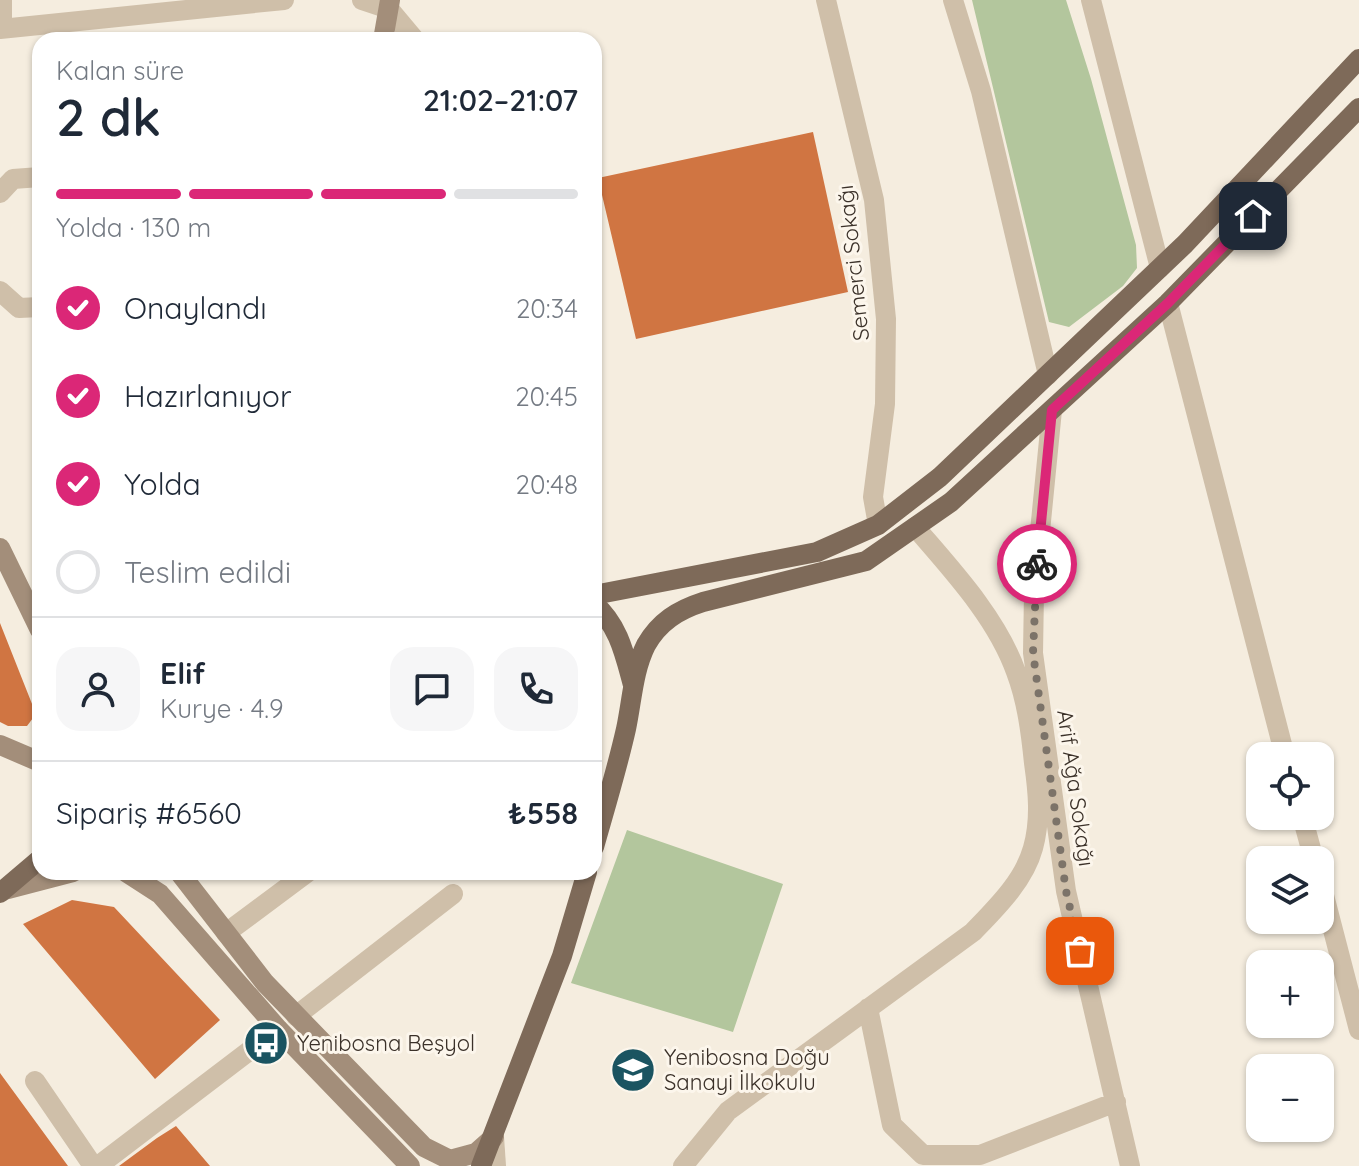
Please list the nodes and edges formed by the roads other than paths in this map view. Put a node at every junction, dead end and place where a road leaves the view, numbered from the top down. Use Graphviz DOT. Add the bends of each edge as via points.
graph roads {
  1 [pos="2,0"];
  2 [pos="284,0"];
  3 [pos="362,0"];
  4 [pos="826,0"];
  5 [pos="953,0"];
  6 [pos="1091,0"];
  7 [pos="390,4"];
  8 [pos="1,29"];
  9 [pos="385,32"];
  10 [pos="409,32"];
  11 [pos="1359,59"];
  12 [pos="1359,108"];
  13 [pos="32,178"];
  14 [pos="0,193"];
  15 [pos="1160,268"];
  16 [pos="0,291"];
  17 [pos="1168,303"];
  18 [pos="32,307"];
  19 [pos="1048,375"];
  20 [pos="1052,410"];
  21 [pos="878,525"];
  22 [pos="915,527"];
  23 [pos="0,548"];
  24 [pos="602,593"];
  25 [pos="602,611"];
  26 [pos="32,614"];
  27 [pos="633,685"];
  28 [pos="1281,742"];
  29 [pos="0,745"];
  30 [pos="32,759"];
  31 [pos="602,817"];
  32 [pos="32,866"];
  33 [pos="43,880"];
  34 [pos="138,880"];
  35 [pos="149,880"];
  36 [pos="185,880"];
  37 [pos="297,880"];
  38 [pos="585,880"];
  39 [pos="2,891"];
  40 [pos="160,894"];
  41 [pos="453,894"];
  42 [pos="226,933"];
  43 [pos="1334,934"];
  44 [pos="868,1008"];
  45 [pos="296,1016"];
  46 [pos="278,1029"];
  47 [pos="1359,1030"];
  48 [pos="35,1081"];
  49 [pos="1116,1102"];
  50 [pos="494,1137"];
  51 [pos="96,1166"];
  52 [pos="410,1166"];
  53 [pos="481,1166"];
  54 [pos="496,1166"];
  55 [pos="683,1166"];
  56 [pos="1130,1166"];
  1 -- 8 [label="street"];
  2 -- 8 [label="street"];
  3 -- 7 [label="street"];
  4 -- 21 [label="street, Semerci Sokağı" via="874,200 886,319 885,404 873,497"];
  5 -- 19 [label="street" via="981,91"];
  6 -- 15 [label="street"];
  7 -- 9 [label="main road"];
  7 -- 10 [label="street"];
  11 -- 15 [label="main road"];
  12 -- 17 [label="main road"];
  13 -- 14 [label="street" via="13,179"];
  15 -- 19 [label="main road"];
  16 -- 18 [label="street" via="19,308"];
  17 -- 20 [label="main road"];
  17 -- 28 [label="street"];
  19 -- 21 [label="main road" via="940,477"];
  20 -- 22 [label="main road" via="951,502"];
  20 -- 49 [label="street, Arif Ağa Sokağı" via="1033,653 1066,891"];
  21 -- 24 [label="main road" via="817,552"];
  22 -- 27 [label="main road" via="866,561 677,611 646,646"];
  22 -- 44 [label="street" via="980,610 1016,672 1039,805 1033,850 1008,895 973,932"];
  23 -- 26 [label="main road"];
  25 -- 27 [label="main road" via="622,643"];
  27 -- 31 [label="main road"];
  29 -- 30 [label="main road"];
  32 -- 39 [label="main road"];
  33 -- 39 [label="main road"];
  34 -- 40 [label="main road"];
  35 -- 40 [label="main road"];
  36 -- 42 [label="main road"];
  37 -- 42 [label="street"];
  38 -- 50 [label="main road"];
  40 -- 46 [label="main road"];
  41 -- 45 [label="street"];
  42 -- 45 [label="main road"];
  43 -- 47 [label="street"];
  44 -- 49 [label="street" via="892,1125 923,1155 980,1155"];
  44 -- 55 [label="street" via="728,1111"];
  45 -- 50 [label="main road" via="439,1157 463,1159"];
  46 -- 51 [label="street"];
  46 -- 52 [label="main road"];
  48 -- 51 [label="street"];
  49 -- 56 [label="street, Arif Ağa Sokağı"];
  50 -- 53 [label="main road"];
  50 -- 54 [label="street"];
}
